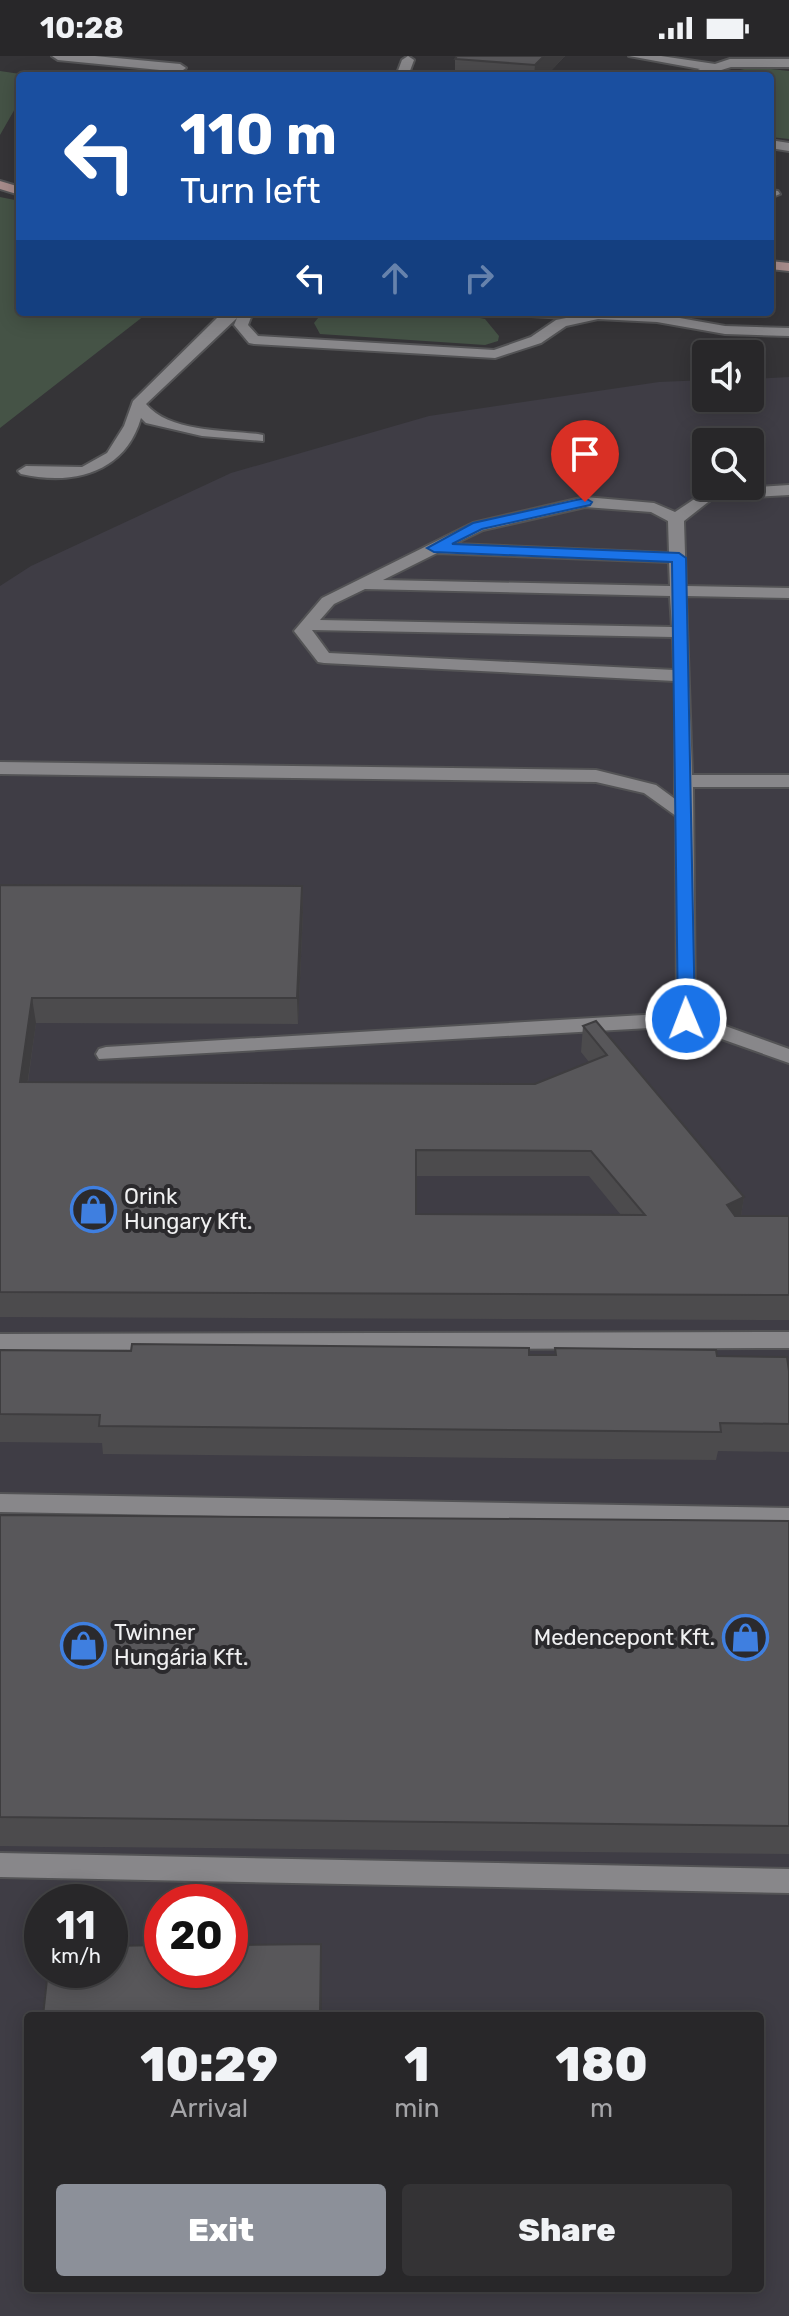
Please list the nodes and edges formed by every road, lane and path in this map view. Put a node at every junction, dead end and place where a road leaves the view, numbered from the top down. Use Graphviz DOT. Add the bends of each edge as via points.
graph roads {
  1 [pos="58,56"];
  2 [pos="188,56"];
  3 [pos="635,56"];
  4 [pos="408,60"];
  5 [pos="789,63"];
  6 [pos="712,67"];
  7 [pos="177,72"];
  8 [pos="404,72"];
  9 [pos="700,72"];
  10 [pos="230,316"];
  11 [pos="244,316"];
  12 [pos="595,316"];
  13 [pos="789,332"];
  14 [pos="138,404"];
  15 [pos="258,438"];
  16 [pos="26,471"];
  17 [pos="789,490"];
  18 [pos="676,519"];
  19 [pos="434,548"];
  20 [pos="679,558"];
  21 [pos="361,584"];
  22 [pos="678,591"];
  23 [pos="789,593"];
  24 [pos="307,625"];
  25 [pos="680,632"];
  26 [pos="683,676"];
  27 [pos="0,768"];
  28 [pos="684,781"];
  29 [pos="789,781"];
  30 [pos="684,814"];
  31 [pos="686,1019"];
  32 [pos="106,1054"];
  33 [pos="789,1056"];
  34 [pos="789,1340"];
  35 [pos="0,1342"];
  36 [pos="0,1503"];
  37 [pos="789,1517"];
  38 [pos="0,1865"];
  39 [pos="789,1881"];
  1 -- 7 [label="lane"];
  2 -- 7 [label="lane"];
  3 -- 6 [label="lane"];
  4 -- 8 [label="lane"];
  5 -- 6 [label="lane"];
  6 -- 9 [label="lane"];
  10 -- 14 [label="lane"];
  11 -- 12 [label="lane" via="241,325 254,340 495,354 536,340 561,323"];
  12 -- 13 [label="lane"];
  14 -- 15 [label="lane" via="151,420"];
  14 -- 16 [label="lane" via="131,434 116,456 90,470 59,476"];
  17 -- 18 [label="lane" via="708,495"];
  18 -- 19 [label="lane" via="654,508 585,502 478,526"];
  18 -- 20 [label="lane"];
  19 -- 20 [label="lane"];
  19 -- 21 [label="lane"];
  20 -- 22 [label="lane"];
  21 -- 22 [label="lane"];
  21 -- 24 [label="lane" via="328,601"];
  22 -- 23 [label="lane"];
  22 -- 25 [label="lane"];
  24 -- 25 [label="lane"];
  24 -- 26 [label="lane" via="302,631 324,658"];
  25 -- 26 [label="lane"];
  26 -- 28 [label="lane"];
  27 -- 30 [label="lane" via="596,776 650,789"];
  28 -- 29 [label="lane"];
  28 -- 30 [label="lane"];
  30 -- 31 [label="lane"];
  31 -- 32 [label="lane"];
  31 -- 33 [label="lane"];
  34 -- 35 [label="lane"];
  36 -- 37 [label="lane"];
  38 -- 39 [label="lane"];
}
